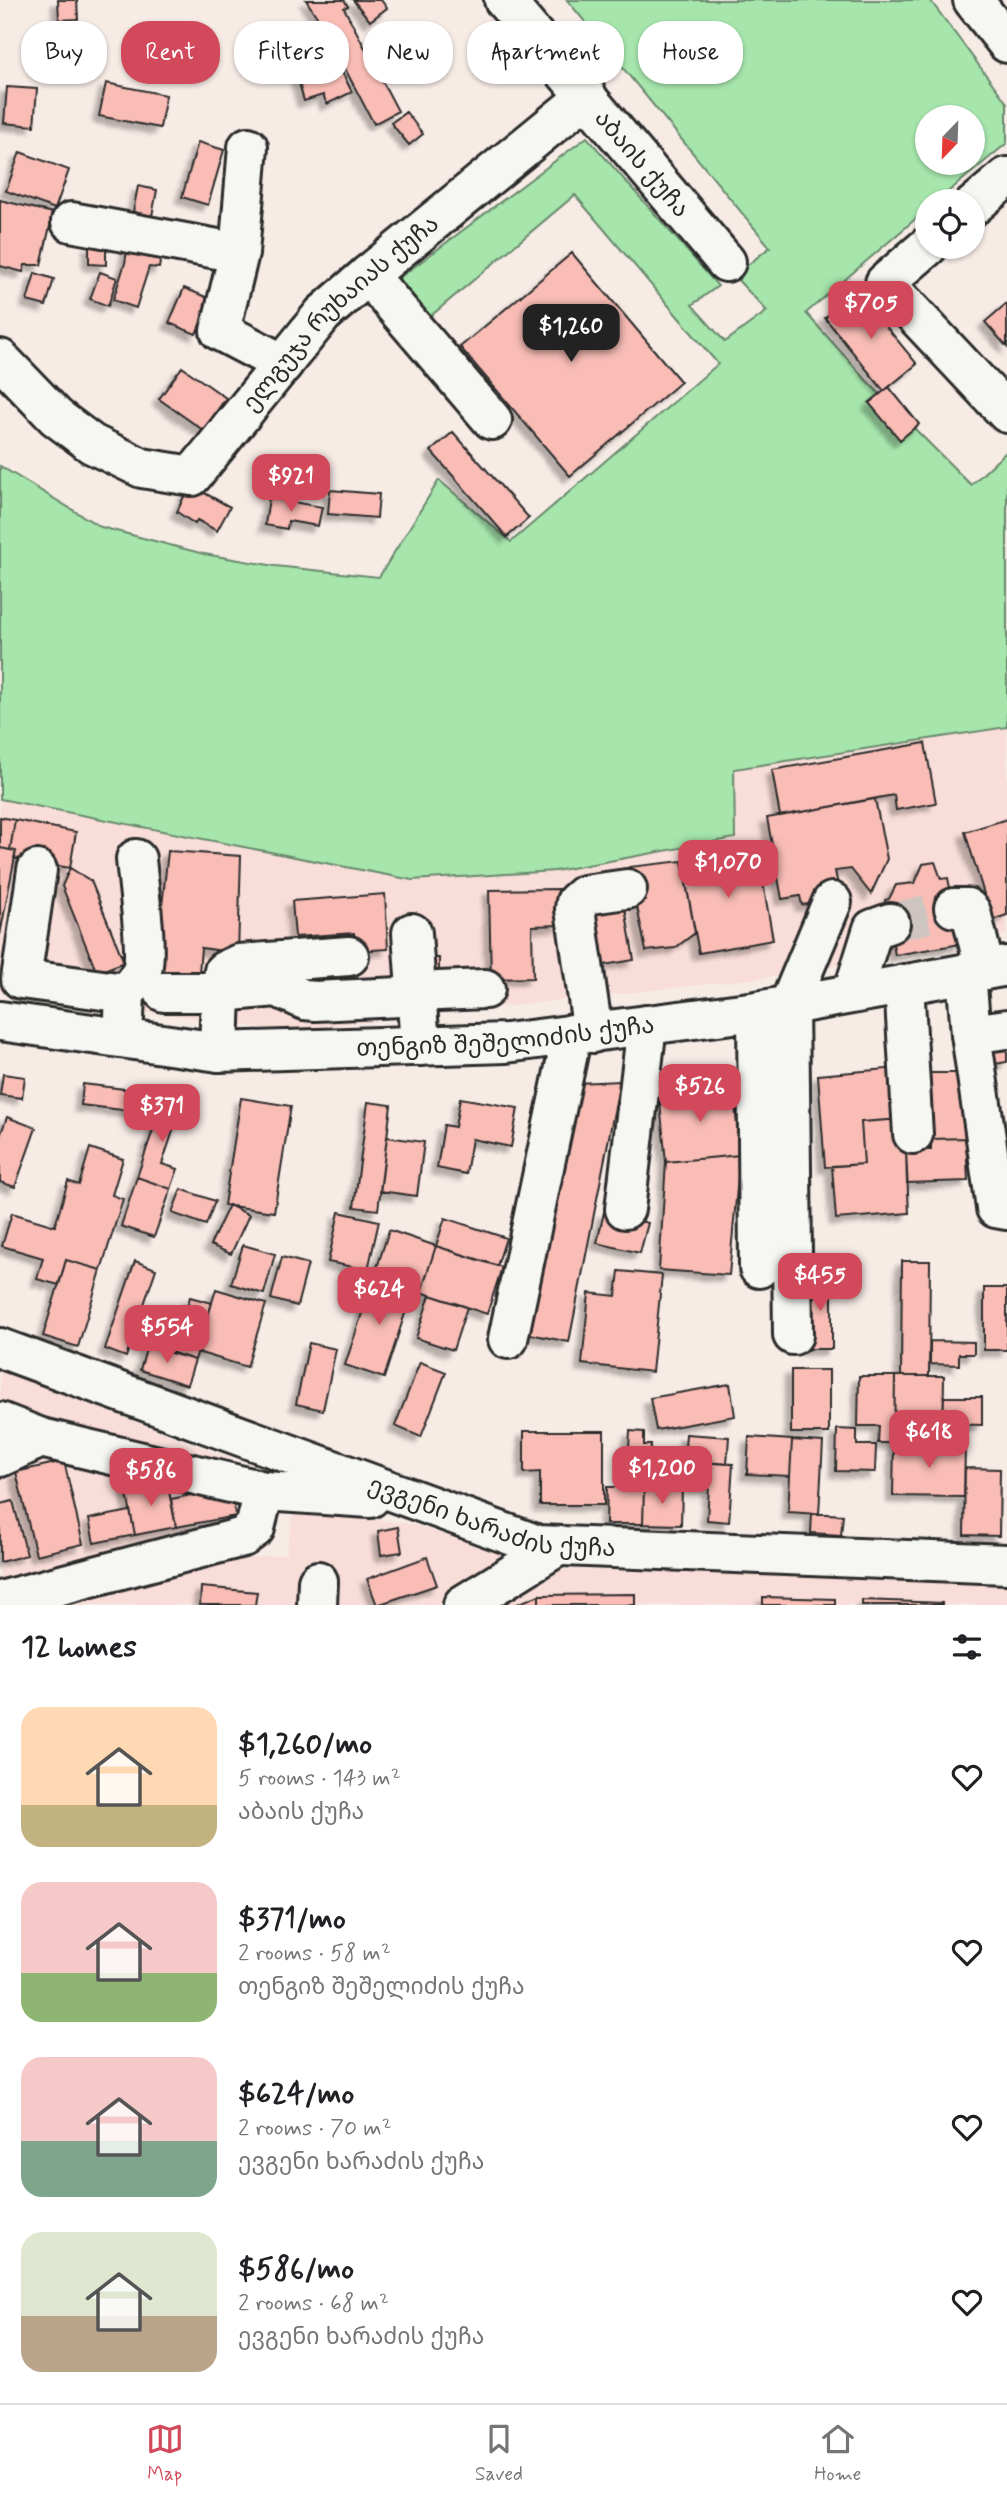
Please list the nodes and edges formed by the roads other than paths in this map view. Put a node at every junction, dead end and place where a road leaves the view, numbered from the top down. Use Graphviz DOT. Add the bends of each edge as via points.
graph roads {
  1 [pos="504,0"];
  2 [pos="973,0"];
  3 [pos="1007,43"];
  4 [pos="587,96"];
  5 [pos="248,147"];
  6 [pos="1007,177"];
  7 [pos="985,196"];
  8 [pos="71,222"];
  9 [pos="239,253"];
  10 [pos="915,257"];
  11 [pos="726,262"];
  12 [pos="368,275"];
  13 [pos="0,359"];
  14 [pos="283,364"];
  15 [pos="1007,413"];
  16 [pos="492,420"];
  17 [pos="136,859"];
  18 [pos="37,870"];
  19 [pos="627,888"];
  20 [pos="832,902"];
  21 [pos="954,908"];
  22 [pos="890,923"];
  23 [pos="412,933"];
  24 [pos="349,956"];
  25 [pos="986,970"];
  26 [pos="21,979"];
  27 [pos="904,984"];
  28 [pos="485,989"];
  29 [pos="164,992"];
  30 [pos="220,992"];
  31 [pos="125,993"];
  32 [pos="853,993"];
  33 [pos="408,995"];
  34 [pos="773,1008"];
  35 [pos="7,1022"];
  36 [pos="647,1025"];
  37 [pos="989,1031"];
  38 [pos="582,1034"];
  39 [pos="122,1038"];
  40 [pos="420,1046"];
  41 [pos="219,1052"];
  42 [pos="913,1134"];
  43 [pos="625,1209"];
  44 [pos="1007,1210"];
  45 [pos="759,1268"];
  46 [pos="793,1335"];
  47 [pos="508,1339"];
  48 [pos="0,1348"];
  49 [pos="0,1422"];
  50 [pos="41,1438"];
  51 [pos="0,1457"];
  52 [pos="264,1491"];
  53 [pos="414,1500"];
  54 [pos="558,1546"];
  55 [pos="1007,1564"];
  56 [pos="471,1599"];
  57 [pos="0,1601"];
  58 [pos="436,1605"];
  1 -- 4 [label="street, აბაის ქუჩა"];
  2 -- 3 [label="street"];
  4 -- 11 [label="street, აბაის ქუჩა"];
  4 -- 12 [label="street, ელგუჯა რუხაიას ქუჩა"];
  5 -- 9 [label="street"];
  6 -- 7 [label="street"];
  8 -- 9 [label="street"];
  9 -- 14 [label="street" via="220,331"];
  10 -- 15 [label="street" via="885,283"];
  12 -- 14 [label="street, ელგუჯა რუხაიას ქუჩა" via="323,314"];
  12 -- 16 [label="street"];
  13 -- 14 [label="street, ელგუჯა რუხაიას ქუჩა" via="55,417 92,444 142,468 192,476"];
  17 -- 31 [label="street" via="143,968"];
  18 -- 26 [label="street"];
  19 -- 38 [label="street" via="584,895 576,902"];
  20 -- 34 [label="street"];
  21 -- 25 [label="street" via="971,912"];
  22 -- 32 [label="street" via="873,929"];
  23 -- 33 [label="street"];
  24 -- 30 [label="street" via="230,966 223,971"];
  25 -- 27 [label="street, თენგიზ შეშელიძის ქუჩა"];
  25 -- 37 [label="street"];
  26 -- 31 [label="street"];
  26 -- 35 [label="street"];
  27 -- 32 [label="street, თენგიზ შეშელიძის ქუჩა"];
  27 -- 42 [label="street"];
  28 -- 33 [label="street"];
  29 -- 30 [label="street"];
  30 -- 33 [label="street" via="277,987 315,1001"];
  30 -- 41 [label="street"];
  31 -- 39 [label="street"];
  32 -- 34 [label="street, თენგიზ შეშელიძის ქუჩა"];
  33 -- 40 [label="street"];
  34 -- 36 [label="street, თენგიზ შეშელიძის ქუჩა"];
  34 -- 45 [label="street"];
  34 -- 46 [label="street"];
  35 -- 39 [label="street, თენგიზ შეშელიძის ქუჩა"];
  36 -- 38 [label="street, თენგიზ შეშელიძის ქუჩა"];
  36 -- 43 [label="street"];
  37 -- 44 [label="street" via="996,1208"];
  38 -- 40 [label="street, თენგიზ შეშელიძის ქუჩა"];
  38 -- 47 [label="street"];
  39 -- 41 [label="street, თენგიზ შეშელიძის ქუჩა"];
  40 -- 41 [label="street, თენგიზ შეშელიძის ქუჩა"];
  48 -- 53 [label="street, ევგენი ხარაძის ქუჩა"];
  49 -- 50 [label="street"];
  50 -- 51 [label="street"];
  50 -- 52 [label="street"];
  52 -- 53 [label="street"];
  52 -- 57 [label="street" via="255,1528 243,1537"];
  53 -- 54 [label="street, ევგენი ხარაძის ქუჩა" via="538,1545"];
  54 -- 55 [label="street, ევგენი ხარაძის ქუჩა"];
  54 -- 56 [label="street"];
  56 -- 58 [label="street"];
}
